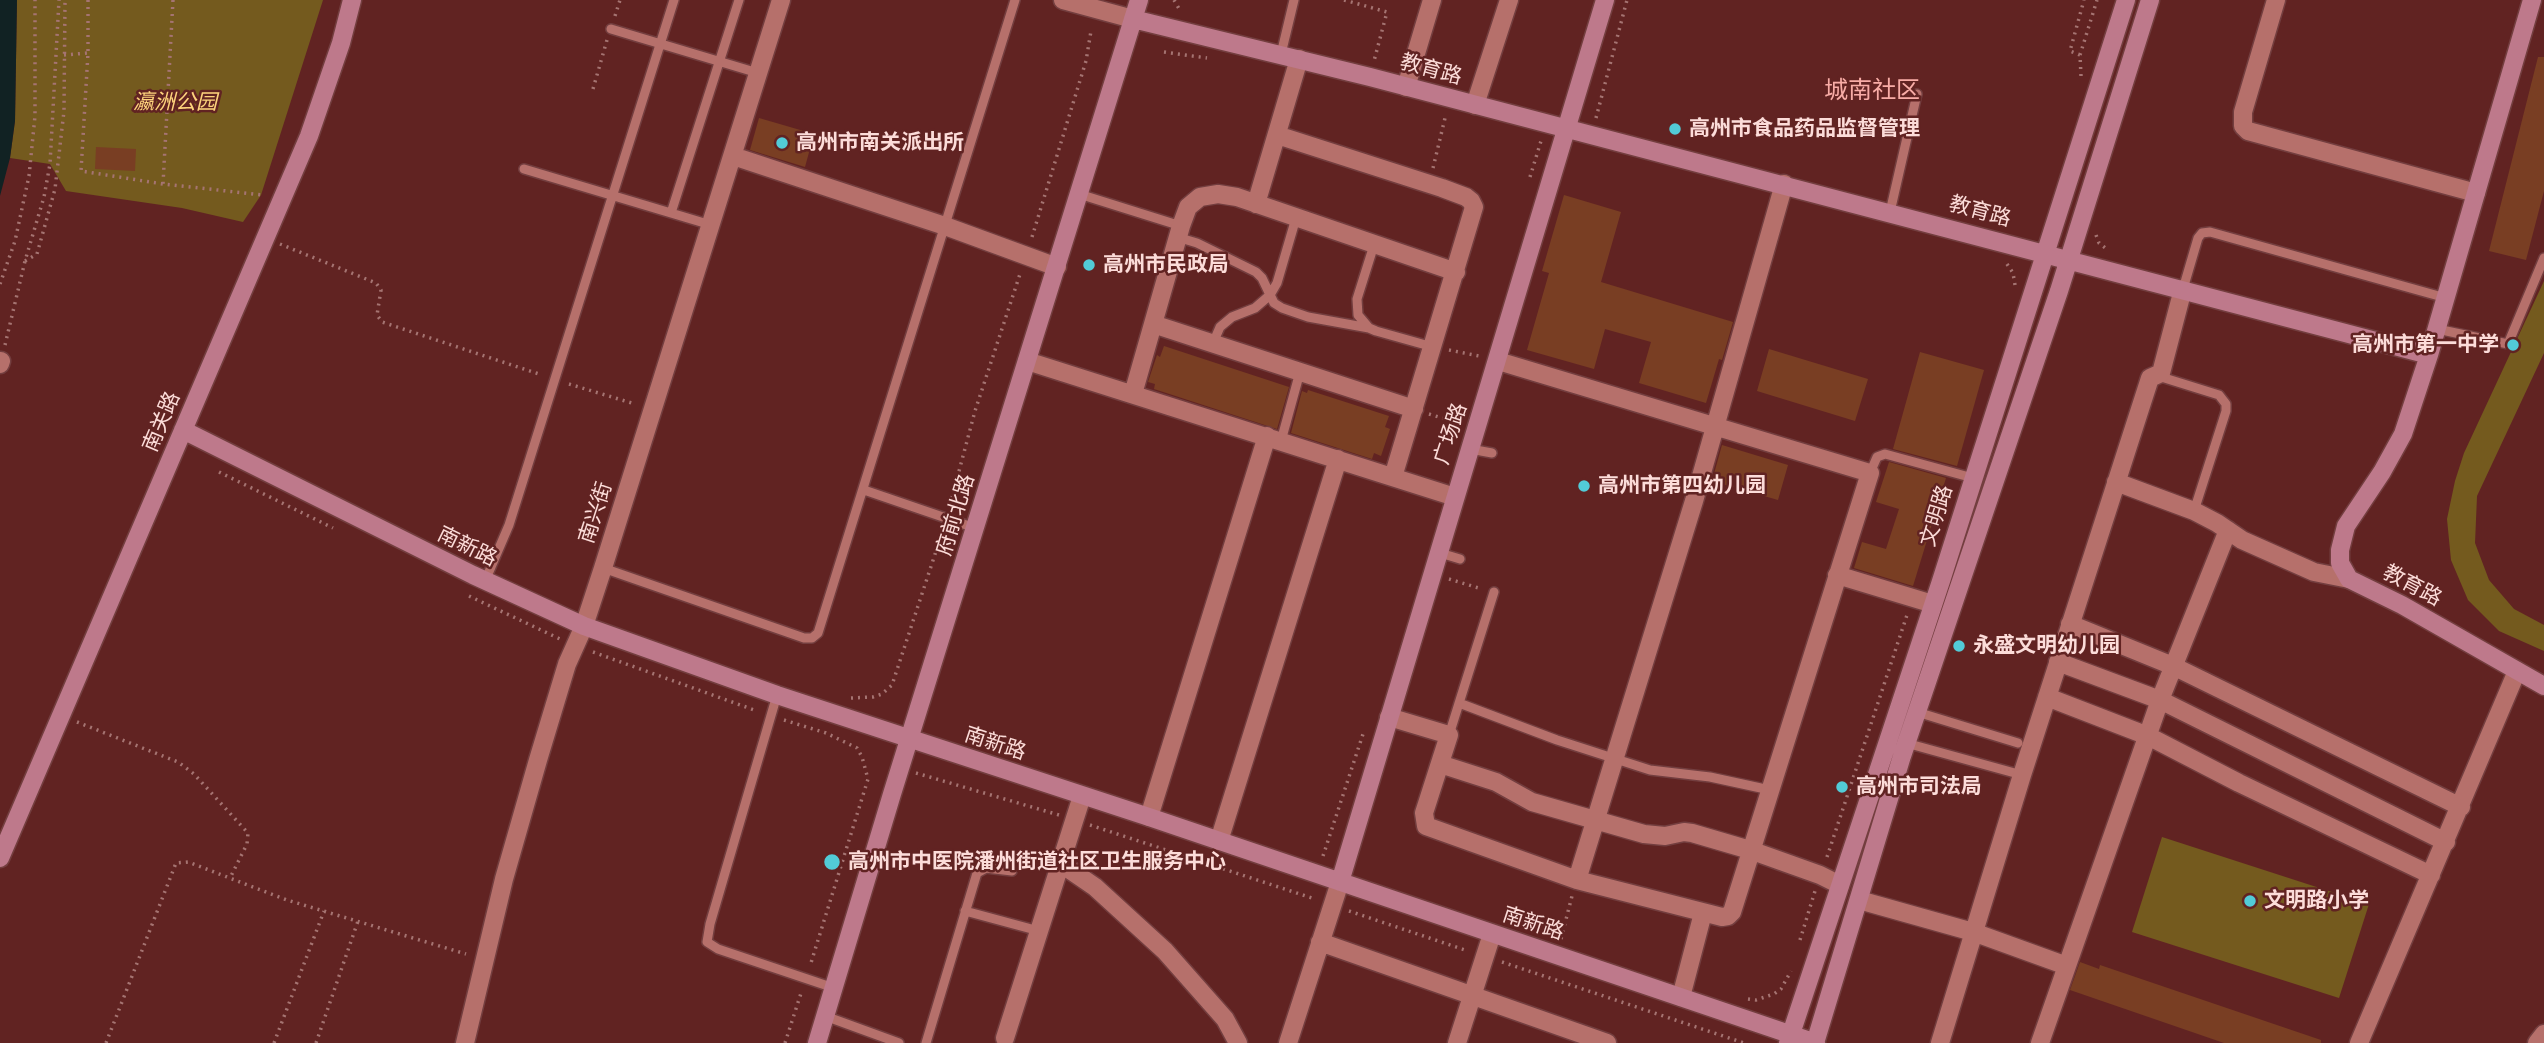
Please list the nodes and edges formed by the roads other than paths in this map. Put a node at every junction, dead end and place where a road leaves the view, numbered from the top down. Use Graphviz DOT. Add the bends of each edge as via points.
graph roads {
  1 [pos="352,0"];
  2 [pos="674,0"];
  3 [pos="739,0"];
  4 [pos="781,0"];
  5 [pos="1015,0"];
  6 [pos="1063,0"];
  7 [pos="1139,0"];
  8 [pos="1294,0"];
  9 [pos="1432,0"];
  10 [pos="1509,0"];
  11 [pos="1605,0"];
  12 [pos="2126,0"];
  13 [pos="2150,0"];
  14 [pos="2276,0"];
  15 [pos="2532,0"];
  16 [pos="1133,19"];
  17 [pos="611,29"];
  18 [pos="660,44"];
  19 [pos="1281,54"];
  20 [pos="1299,58"];
  21 [pos="719,62"];
  22 [pos="758,73"];
  23 [pos="1406,87"];
  24 [pos="1917,94"];
  25 [pos="1475,105"];
  26 [pos="1566,128"];
  27 [pos="1277,135"];
  28 [pos="733,156"];
  29 [pos="524,169"];
  30 [pos="1784,184"];
  31 [pos="2476,193"];
  32 [pos="1079,194"];
  33 [pos="613,195"];
  34 [pos="1256,204"];
  35 [pos="1890,212"];
  36 [pos="671,213"];
  37 [pos="1296,218"];
  38 [pos="711,225"];
  39 [pos="945,226"];
  40 [pos="1179,232"];
  41 [pos="1374,245"];
  42 [pos="2046,253"];
  43 [pos="2544,258"];
  44 [pos="2069,260"];
  45 [pos="1057,267"];
  46 [pos="1455,272"];
  47 [pos="2183,289"];
  48 [pos="1270,295"];
  49 [pos="2445,298"];
  50 [pos="1153,324"];
  51 [pos="1369,328"];
  52 [pos="2437,329"];
  53 [pos="1213,343"];
  54 [pos="1433,347"];
  55 [pos="2429,355"];
  56 [pos="1027,361"];
  57 [pos="1498,361"];
  58 [pos="1300,372"];
  59 [pos="2158,376"];
  60 [pos="1133,394"];
  61 [pos="1414,409"];
  62 [pos="1715,427"];
  63 [pos="183,430"];
  64 [pos="1274,438"];
  65 [pos="1470,449"];
  66 [pos="1492,453"];
  67 [pos="1338,459"];
  68 [pos="1870,472"];
  69 [pos="1393,477"];
  70 [pos="1973,478"];
  71 [pos="2116,482"];
  72 [pos="864,490"];
  73 [pos="1455,497"];
  74 [pos="2194,511"];
  75 [pos="975,528"];
  76 [pos="2228,530"];
  77 [pos="1440,554"];
  78 [pos="1460,559"];
  79 [pos="603,568"];
  80 [pos="1837,575"];
  81 [pos="2349,579"];
  82 [pos="485,581"];
  83 [pos="1494,592"];
  84 [pos="1933,604"];
  85 [pos="2070,624"];
  86 [pos="584,626"];
  87 [pos="2058,662"];
  88 [pos="2173,666"];
  89 [pos="2517,671"];
  90 [pos="2544,685"];
  91 [pos="777,695"];
  92 [pos="2047,697"];
  93 [pos="2160,700"];
  94 [pos="1459,704"];
  95 [pos="1917,712"];
  96 [pos="1389,717"];
  97 [pos="1449,735"];
  98 [pos="2148,736"];
  99 [pos="910,739"];
  100 [pos="1906,743"];
  101 [pos="2018,743"];
  102 [pos="1615,758"];
  103 [pos="1440,764"];
  104 [pos="2022,775"];
  105 [pos="1770,790"];
  106 [pos="1082,796"];
  107 [pos="2461,807"];
  108 [pos="1149,817"];
  109 [pos="1595,820"];
  110 [pos="1219,841"];
  111 [pos="2446,842"];
  112 [pos="1750,850"];
  113 [pos="0,856"];
  114 [pos="1060,863"];
  115 [pos="1012,871"];
  116 [pos="2431,876"];
  117 [pos="1577,880"];
  118 [pos="1340,882"];
  119 [pos="1840,886"];
  120 [pos="1859,900"];
  121 [pos="965,911"];
  122 [pos="1703,913"];
  123 [pos="1039,931"];
  124 [pos="1973,932"];
  125 [pos="1492,934"];
  126 [pos="1320,942"];
  127 [pos="2067,967"];
  128 [pos="834,988"];
  129 [pos="1473,996"];
  130 [pos="1681,997"];
  131 [pos="825,1016"];
  132 [pos="2544,1034"];
  133 [pos="1004,1038"];
  134 [pos="1789,1039"];
  135 [pos="465,1043"];
  136 [pos="817,1043"];
  137 [pos="899,1043"];
  138 [pos="926,1043"];
  139 [pos="1238,1043"];
  140 [pos="1288,1043"];
  141 [pos="1457,1043"];
  142 [pos="1607,1043"];
  143 [pos="1816,1043"];
  144 [pos="1940,1043"];
  145 [pos="2040,1043"];
  146 [pos="2359,1043"];
  147 [pos="2536,1043"];
  1 -- 63 [label="street, 南关路" via="309,136"];
  2 -- 18 [label="lane"];
  3 -- 21 [label="lane"];
  4 -- 22 [label="street, 南兴街"];
  5 -- 39 [label="lane"];
  6 -- 16 [label="street, 教育路"];
  7 -- 16 [label="street, 府前北路"];
  8 -- 19 [label="lane"];
  9 -- 23 [label="street"];
  10 -- 25 [label="street"];
  11 -- 26 [label="street, 广场路"];
  12 -- 42 [label="street, 文明路"];
  13 -- 44 [label="street, 文明路"];
  14 -- 31 [label="street" via="2244,104 2243,126 2255,134"];
  15 -- 31 [label="street"];
  16 -- 19 [label="street, 教育路"];
  16 -- 32 [label="street, 府前北路"];
  17 -- 18 [label="lane"];
  18 -- 21 [label="lane"];
  18 -- 33 [label="lane"];
  19 -- 20 [label="street, 教育路"];
  20 -- 23 [label="street, 教育路"];
  20 -- 27 [label="street"];
  21 -- 22 [label="lane"];
  21 -- 36 [label="lane"];
  22 -- 28 [label="street, 南兴街"];
  23 -- 25 [label="street, 教育路"];
  24 -- 35 [label="lane"];
  25 -- 26 [label="street, 教育路"];
  26 -- 30 [label="street, 教育路"];
  26 -- 57 [label="street, 广场路"];
  27 -- 34 [label="street"];
  27 -- 46 [label="street" via="1471,201 1474,207"];
  28 -- 38 [label="street, 南兴街"];
  28 -- 39 [label="street"];
  29 -- 33 [label="lane"];
  30 -- 35 [label="street, 教育路"];
  30 -- 62 [label="street"];
  31 -- 49 [label="street"];
  32 -- 40 [label="lane"];
  32 -- 45 [label="street, 府前北路"];
  33 -- 36 [label="lane"];
  33 -- 82 [label="lane" via="509,525"];
  34 -- 37 [label="street"];
  34 -- 40 [label="street" via="1237,197 1206,195 1188,207"];
  35 -- 42 [label="street, 教育路"];
  36 -- 38 [label="lane"];
  37 -- 41 [label="street"];
  37 -- 48 [label="lane"];
  38 -- 79 [label="street, 南兴街"];
  39 -- 45 [label="street"];
  39 -- 72 [label="lane"];
  40 -- 48 [label="lane" via="1256,272"];
  40 -- 50 [label="street"];
  41 -- 46 [label="street"];
  41 -- 51 [label="lane" via="1357,299 1358,315"];
  42 -- 44 [label="street, 教育路"];
  42 -- 70 [label="street, 文明路"];
  43 -- 52 [label="lane" via="2508,344"];
  44 -- 47 [label="street, 教育路"];
  44 -- 95 [label="street, 文明路"];
  45 -- 56 [label="street, 府前北路"];
  46 -- 54 [label="street"];
  47 -- 49 [label="lane" via="2198,237 2210,232"];
  47 -- 55 [label="street, 教育路"];
  47 -- 59 [label="street"];
  48 -- 51 [label="lane" via="1282,308 1307,317"];
  48 -- 53 [label="lane" via="1220,327"];
  49 -- 52 [label="street"];
  50 -- 53 [label="street"];
  50 -- 60 [label="street"];
  51 -- 54 [label="lane"];
  52 -- 55 [label="street"];
  53 -- 58 [label="street"];
  54 -- 61 [label="street"];
  55 -- 81 [label="street, 教育路" via="2403,434 2346,526 2340,562"];
  56 -- 60 [label="street"];
  56 -- 75 [label="street, 府前北路"];
  57 -- 62 [label="street"];
  57 -- 65 [label="street, 广场路"];
  58 -- 61 [label="street"];
  58 -- 64 [label="lane"];
  59 -- 71 [label="street" via="2150,379"];
  59 -- 74 [label="lane" via="2219,395 2226,404"];
  60 -- 64 [label="street"];
  61 -- 69 [label="street"];
  62 -- 68 [label="street"];
  62 -- 102 [label="street"];
  63 -- 82 [label="street, 南新路"];
  63 -- 113 [label="street, 南关路"];
  64 -- 67 [label="street"];
  64 -- 108 [label="street"];
  65 -- 66 [label="lane"];
  65 -- 73 [label="street, 广场路"];
  67 -- 69 [label="street"];
  67 -- 110 [label="street"];
  68 -- 70 [label="lane" via="1877,457 1885,454"];
  68 -- 80 [label="street"];
  69 -- 73 [label="street"];
  70 -- 84 [label="street, 文明路"];
  71 -- 74 [label="street"];
  71 -- 85 [label="street"];
  72 -- 75 [label="lane"];
  72 -- 79 [label="lane" via="822,625 812,638"];
  73 -- 77 [label="street, 广场路"];
  74 -- 76 [label="street"];
  75 -- 99 [label="street, 府前北路"];
  76 -- 81 [label="street" via="2314,572"];
  76 -- 88 [label="street"];
  77 -- 78 [label="lane"];
  77 -- 96 [label="street, 广场路"];
  79 -- 86 [label="street, 南兴街"];
  80 -- 84 [label="street"];
  80 -- 105 [label="street"];
  81 -- 89 [label="street, 教育路"];
  82 -- 86 [label="street, 南新路"];
  83 -- 94 [label="lane"];
  84 -- 119 [label="street, 文明路"];
  85 -- 87 [label="street"];
  85 -- 88 [label="street"];
  86 -- 91 [label="street, 南新路"];
  86 -- 135 [label="street, 南兴街" via="567,664 534,773"];
  87 -- 92 [label="street"];
  87 -- 93 [label="street"];
  88 -- 93 [label="street"];
  88 -- 107 [label="street"];
  89 -- 90 [label="street, 教育路"];
  89 -- 107 [label="street"];
  91 -- 99 [label="street, 南新路"];
  91 -- 128 [label="lane" via="707,942"];
  92 -- 98 [label="street"];
  92 -- 104 [label="street"];
  93 -- 98 [label="street"];
  93 -- 111 [label="street"];
  94 -- 97 [label="lane"];
  94 -- 102 [label="lane"];
  95 -- 100 [label="street, 文明路"];
  95 -- 101 [label="lane"];
  96 -- 97 [label="street"];
  96 -- 118 [label="street, 广场路"];
  97 -- 103 [label="street"];
  98 -- 116 [label="street"];
  98 -- 127 [label="street"];
  99 -- 106 [label="street, 南新路"];
  99 -- 128 [label="street, 府前北路"];
  100 -- 104 [label="lane"];
  100 -- 120 [label="street, 文明路"];
  102 -- 105 [label="lane" via="1663,773"];
  102 -- 109 [label="street"];
  103 -- 109 [label="street" via="1496,782 1532,802"];
  103 -- 117 [label="street" via="1424,813 1426,826"];
  104 -- 124 [label="street"];
  105 -- 112 [label="street"];
  106 -- 108 [label="street, 南新路"];
  106 -- 114 [label="street"];
  107 -- 111 [label="street"];
  108 -- 110 [label="street, 南新路"];
  109 -- 112 [label="street" via="1644,834 1684,832"];
  109 -- 117 [label="street"];
  110 -- 118 [label="street, 南新路"];
  111 -- 116 [label="street"];
  112 -- 119 [label="street"];
  112 -- 122 [label="street" via="1732,912 1725,917"];
  114 -- 123 [label="street"];
  114 -- 139 [label="street" via="1095,887 1165,951 1225,1019"];
  115 -- 121 [label="lane" via="996,868 977,873"];
  116 -- 146 [label="street"];
  117 -- 122 [label="street"];
  118 -- 125 [label="street, 南新路"];
  118 -- 126 [label="street"];
  119 -- 134 [label="street, 文明路"];
  120 -- 124 [label="street"];
  120 -- 143 [label="street, 文明路"];
  121 -- 123 [label="lane"];
  121 -- 138 [label="lane"];
  122 -- 130 [label="street"];
  123 -- 133 [label="street"];
  124 -- 127 [label="street"];
  124 -- 144 [label="street"];
  125 -- 129 [label="street"];
  125 -- 130 [label="street, 南新路"];
  126 -- 129 [label="street"];
  126 -- 140 [label="street"];
  127 -- 145 [label="street"];
  128 -- 131 [label="street, 府前北路"];
  129 -- 141 [label="street"];
  129 -- 142 [label="street"];
  130 -- 134 [label="street, 南新路"];
  131 -- 136 [label="street, 府前北路"];
  131 -- 137 [label="lane"];
  132 -- 147 [label="street"];
  134 -- 143 [label="street, 南新路"];
}
